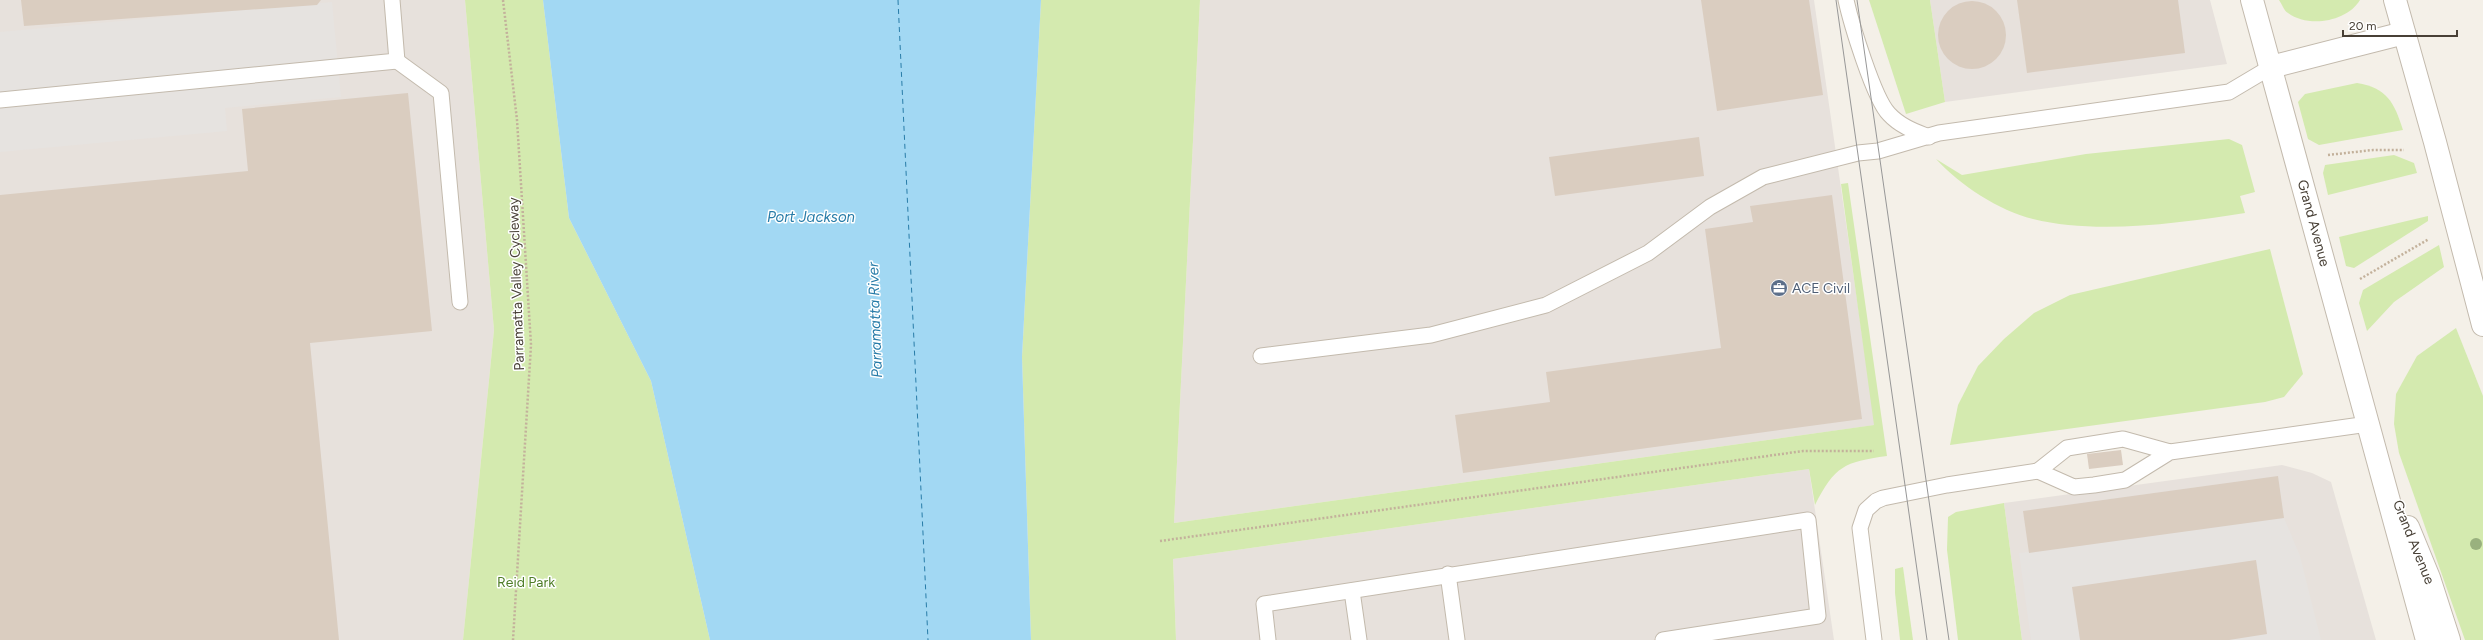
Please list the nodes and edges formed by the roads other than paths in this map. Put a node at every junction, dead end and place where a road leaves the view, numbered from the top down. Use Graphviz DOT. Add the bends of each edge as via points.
graph roads {
  1 [pos="392,0"];
  2 [pos="1846,0"];
  3 [pos="2252,0"];
  4 [pos="2395,0"];
  5 [pos="2404,33"];
  6 [pos="397,62"];
  7 [pos="2271,67"];
  8 [pos="0,100"];
  9 [pos="1928,137"];
  10 [pos="2478,288"];
  11 [pos="460,302"];
  12 [pos="2483,325"];
  13 [pos="1261,356"];
  14 [pos="2368,424"];
  15 [pos="2374,445"];
  16 [pos="2170,452"];
  17 [pos="2038,471"];
  18 [pos="1448,574"];
  19 [pos="1352,591"];
  20 [pos="1268,640"];
  21 [pos="1359,640"];
  22 [pos="1458,640"];
  23 [pos="1663,640"];
  24 [pos="1874,640"];
  25 [pos="2427,640"];
  26 [pos="2449,640"];
  1 -- 6 [label="lane"];
  2 -- 9 [label="lane" via="1868,70 1888,114 1904,127"];
  3 -- 7 [label="street, Grand Avenue"];
  4 -- 5 [label="street"];
  5 -- 7 [label="street"];
  5 -- 10 [label="street"];
  6 -- 8 [label="lane"];
  6 -- 11 [label="lane" via="442,93"];
  7 -- 9 [label="lane" via="2229,92 1939,133"];
  7 -- 14 [label="street, Grand Avenue"];
  9 -- 13 [label="lane" via="1763,177 1710,207 1648,253 1546,304 1431,335"];
  10 -- 12 [label="street"];
  14 -- 15 [label="street, Grand Avenue"];
  14 -- 16 [label="lane"];
  15 -- 25 [label="street, Grand Avenue"];
  15 -- 26 [label="street, Grand Avenue" via="2429,578"];
  16 -- 17 [label="lane" via="2123,439 2067,448"];
  16 -- 17 [label="lane" via="2125,480 2094,485 2074,487"];
  17 -- 24 [label="lane" via="1894,494 1871,504 1860,528"];
  18 -- 19 [label="lane"];
  18 -- 22 [label="lane"];
  18 -- 23 [label="lane" via="1808,520 1818,616"];
  19 -- 20 [label="lane" via="1264,604"];
  19 -- 21 [label="lane"];
}
